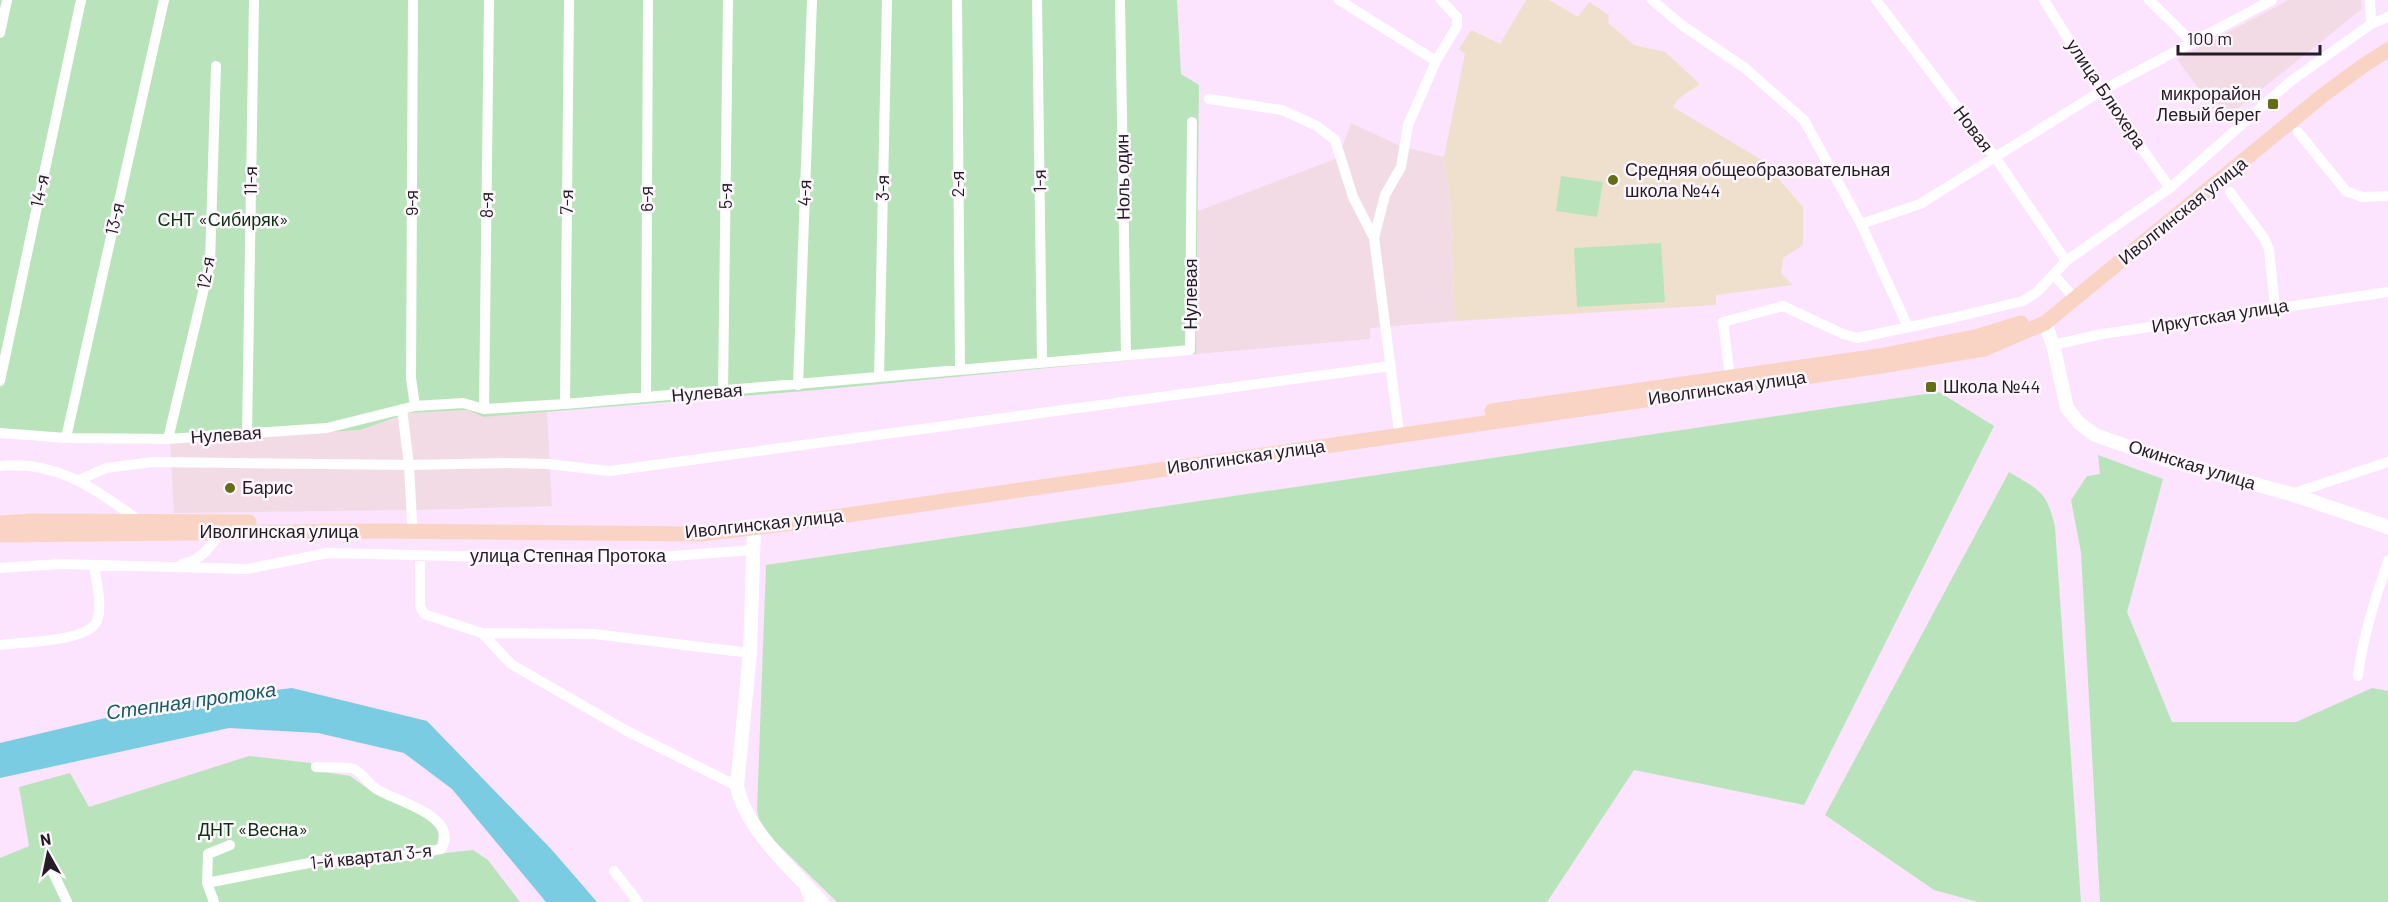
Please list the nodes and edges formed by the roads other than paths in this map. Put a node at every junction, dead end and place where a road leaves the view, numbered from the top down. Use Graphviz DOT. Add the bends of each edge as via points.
graph roads {
  1 [pos="7,0"];
  2 [pos="81,0"];
  3 [pos="164,0"];
  4 [pos="254,0"];
  5 [pos="413,0"];
  6 [pos="489,0"];
  7 [pos="569,0"];
  8 [pos="648,0"];
  9 [pos="728,0"];
  10 [pos="812,0"];
  11 [pos="887,0"];
  12 [pos="957,0"];
  13 [pos="1037,0"];
  14 [pos="1120,0"];
  15 [pos="1339,0"];
  16 [pos="1441,0"];
  17 [pos="1652,0"];
  18 [pos="1876,0"];
  19 [pos="2044,0"];
  20 [pos="2149,0"];
  21 [pos="2271,0"];
  22 [pos="2370,0"];
  23 [pos="2388,17"];
  24 [pos="2371,24"];
  25 [pos="0,33"];
  26 [pos="2388,40"];
  27 [pos="2193,43"];
  28 [pos="2388,50"];
  29 [pos="1436,61"];
  30 [pos="216,66"];
  31 [pos="2101,90"];
  32 [pos="1209,99"];
  33 [pos="1192,122"];
  34 [pos="2298,132"];
  35 [pos="1995,157"];
  36 [pos="2170,188"];
  37 [pos="2230,192"];
  38 [pos="2388,196"];
  39 [pos="1861,224"];
  40 [pos="1374,238"];
  41 [pos="2066,261"];
  42 [pos="2054,275"];
  43 [pos="2069,292"];
  44 [pos="2388,292"];
  45 [pos="2276,307"];
  46 [pos="2045,323"];
  47 [pos="1908,327"];
  48 [pos="2053,345"];
  49 [pos="1126,354"];
  50 [pos="1042,362"];
  51 [pos="1391,366"];
  52 [pos="960,369"];
  53 [pos="879,377"];
  54 [pos="1730,377"];
  55 [pos="0,381"];
  56 [pos="798,385"];
  57 [pos="723,391"];
  58 [pos="646,397"];
  59 [pos="565,404"];
  60 [pos="416,405"];
  61 [pos="402,409"];
  62 [pos="484,409"];
  63 [pos="1398,425"];
  64 [pos="0,433"];
  65 [pos="247,434"];
  66 [pos="66,438"];
  67 [pos="168,439"];
  68 [pos="2388,462"];
  69 [pos="409,465"];
  70 [pos="0,466"];
  71 [pos="79,480"];
  72 [pos="2291,494"];
  73 [pos="142,522"];
  74 [pos="412,522"];
  75 [pos="0,524"];
  76 [pos="2388,527"];
  77 [pos="753,528"];
  78 [pos="220,532"];
  79 [pos="0,536"];
  80 [pos="753,550"];
  81 [pos="420,555"];
  82 [pos="2388,561"];
  83 [pos="94,565"];
  84 [pos="167,567"];
  85 [pos="0,568"];
  86 [pos="482,633"];
  87 [pos="0,645"];
  88 [pos="750,653"];
  89 [pos="2358,676"];
  90 [pos="316,767"];
  91 [pos="737,786"];
  92 [pos="230,845"];
  93 [pos="50,866"];
  94 [pos="614,871"];
  95 [pos="802,880"];
  96 [pos="207,883"];
  97 [pos="67,902"];
  98 [pos="214,902"];
  99 [pos="638,902"];
  100 [pos="810,902"];
  101 [pos="822,902"];
  1 -- 25 [label="street"];
  2 -- 55 [label="street, 14-я"];
  3 -- 66 [label="street, 13-я"];
  4 -- 65 [label="street, 11-я"];
  5 -- 60 [label="street, 9-я" via="411,378"];
  6 -- 62 [label="street, 8-я"];
  7 -- 59 [label="street, 7-я"];
  8 -- 58 [label="street, 6-я"];
  9 -- 57 [label="street, 5-я"];
  10 -- 56 [label="street, 4-я"];
  11 -- 53 [label="street, 3-я"];
  12 -- 52 [label="street, 2-я"];
  13 -- 50 [label="street, 1-я"];
  14 -- 49 [label="street, Ноль один"];
  15 -- 29 [label="street"];
  16 -- 29 [label="street" via="1457,17 1457,26"];
  17 -- 39 [label="street" via="1745,68 1804,120"];
  18 -- 35 [label="street, Новая"];
  19 -- 31 [label="street, улица Блюхера"];
  20 -- 27 [label="street"];
  21 -- 27 [label="street"];
  22 -- 24 [label="street"];
  23 -- 24 [label="street"];
  24 -- 36 [label="street" via="2291,81"];
  26 -- 43 [label="main road, Иволгинская улица" via="2311,93"];
  27 -- 31 [label="street"];
  28 -- 46 [label="main road, Иволгинская улица" via="2322,96"];
  29 -- 40 [label="street" via="1408,125 1401,167 1385,195"];
  30 -- 67 [label="street, 12-я" via="210,263"];
  31 -- 35 [label="street"];
  31 -- 36 [label="street, улица Блюхера"];
  32 -- 40 [label="street" via="1282,110 1317,126 1335,140 1353,197"];
  33 -- 49 [label="street, Нулевая" via="1190,350"];
  34 -- 38 [label="street" via="2346,191 2362,197"];
  35 -- 39 [label="street" via="1920,204"];
  35 -- 41 [label="street, Новая"];
  36 -- 41 [label="street"];
  37 -- 45 [label="street" via="2269,249"];
  39 -- 47 [label="street"];
  40 -- 51 [label="street"];
  41 -- 42 [label="street"];
  42 -- 43 [label="street"];
  42 -- 47 [label="street" via="2023,301"];
  43 -- 54 [label="main road, Иволгинская улица" via="2041,314 1979,336 1879,356"];
  44 -- 45 [label="street, Иркутская улица"];
  45 -- 48 [label="street, Иркутская улица"];
  46 -- 48 [label="street, Окинская улица"];
  46 -- 77 [label="main road, Иволгинская улица" via="1984,349 1891,365"];
  47 -- 54 [label="street" via="1857,338 1783,306 1723,322"];
  48 -- 72 [label="street, Окинская улица" via="2067,408 2095,435 2164,459"];
  49 -- 50 [label="street, Нулевая"];
  50 -- 52 [label="street, Нулевая"];
  51 -- 63 [label="street"];
  51 -- 69 [label="street" via="609,471 548,464"];
  52 -- 53 [label="street, Нулевая"];
  53 -- 56 [label="street, Нулевая"];
  54 -- 63 [label="main road, Иволгинская улица"];
  56 -- 57 [label="street, Нулевая"];
  57 -- 58 [label="street, Нулевая"];
  58 -- 59 [label="street, Нулевая"];
  59 -- 62 [label="street, Нулевая"];
  60 -- 61 [label="street, Нулевая"];
  60 -- 62 [label="street, Нулевая" via="463,403"];
  61 -- 65 [label="street, Нулевая" via="327,428"];
  61 -- 69 [label="street"];
  63 -- 74 [label="main road, Иволгинская улица" via="702,524"];
  64 -- 66 [label="street, Нулевая"];
  65 -- 67 [label="street, Нулевая"];
  66 -- 67 [label="street, Нулевая"];
  68 -- 72 [label="street"];
  69 -- 71 [label="street" via="153,462 106,468"];
  69 -- 74 [label="street"];
  70 -- 71 [label="street" via="38,467"];
  71 -- 73 [label="street"];
  72 -- 76 [label="street, Окинская улица"];
  73 -- 74 [label="main road, Иволгинская улица"];
  73 -- 75 [label="main road, Иволгинская улица"];
  77 -- 78 [label="main road, Иволгинская улица" via="701,534"];
  77 -- 80 [label="street"];
  78 -- 79 [label="main road, Иволгинская улица"];
  78 -- 84 [label="street" via="206,552 191,562"];
  80 -- 81 [label="street, улица Степная Протока" via="623,559"];
  80 -- 88 [label="street"];
  81 -- 84 [label="street, улица Степная Протока" via="328,554 247,569"];
  81 -- 86 [label="street" via="422,612"];
  82 -- 89 [label="street" via="2372,605"];
  83 -- 84 [label="street, улица Степная Протока"];
  83 -- 85 [label="street, улица Степная Протока"];
  83 -- 87 [label="street" via="99,610 94,626 87,632"];
  86 -- 88 [label="street" via="594,634"];
  86 -- 91 [label="street" via="511,664 627,731"];
  88 -- 91 [label="street"];
  90 -- 96 [label="street, 1-й квартал 3-я" via="355,769 376,789 428,813 444,830 446,838 441,849 392,858 319,861"];
  91 -- 95 [label="street" via="748,817"];
  92 -- 96 [label="street" via="208,854"];
  93 -- 97 [label="street"];
  94 -- 99 [label="street"];
  95 -- 100 [label="street"];
  95 -- 101 [label="street"];
  96 -- 98 [label="street"];
}
